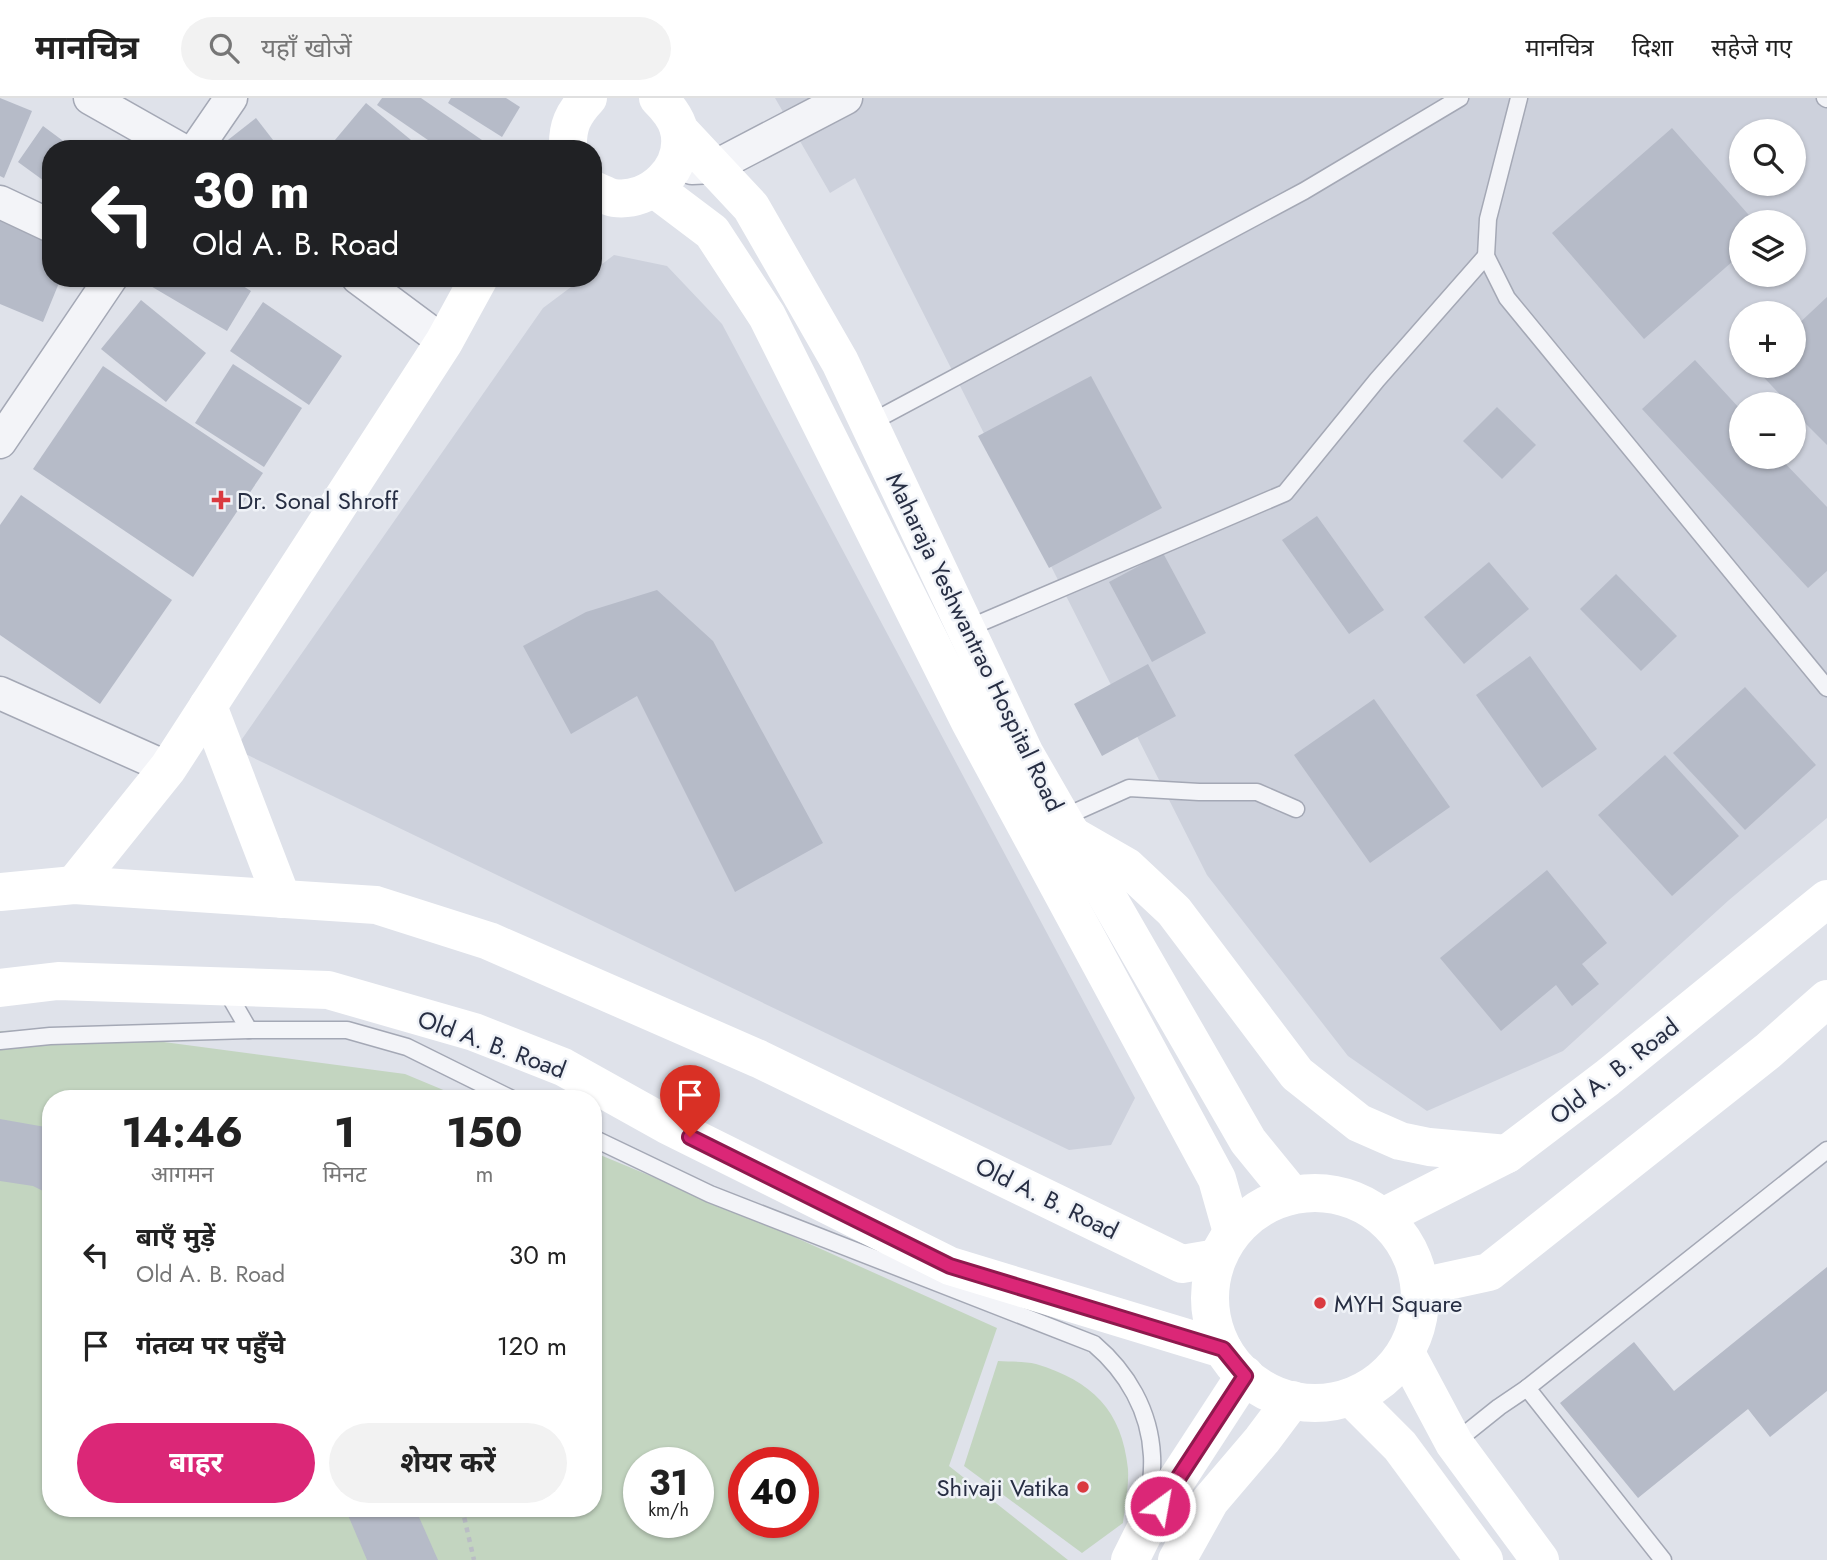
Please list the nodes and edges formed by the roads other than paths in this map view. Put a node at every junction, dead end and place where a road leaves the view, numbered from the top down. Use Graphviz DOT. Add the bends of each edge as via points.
graph roads {
  1 [pos="90,98"];
  2 [pos="231,98"];
  3 [pos="588,98"];
  4 [pos="658,98"];
  5 [pos="846,98"];
  6 [pos="1460,98"];
  7 [pos="1519,98"];
  8 [pos="679,130"];
  9 [pos="164,140"];
  10 [pos="202,140"];
  11 [pos="565,140"];
  12 [pos="714,167"];
  13 [pos="664,179"];
  14 [pos="602,198"];
  15 [pos="0,202"];
  16 [pos="42,222"];
  17 [pos="1486,256"];
  18 [pos="105,287"];
  19 [pos="372,287"];
  20 [pos="474,287"];
  21 [pos="491,287"];
  22 [pos="448,334"];
  23 [pos="868,424"];
  24 [pos="2,437"];
  25 [pos="966,629"];
  26 [pos="1827,688"];
  27 [pos="0,693"];
  28 [pos="208,706"];
  29 [pos="168,768"];
  30 [pos="1296,809"];
  31 [pos="1067,827"];
  32 [pos="75,885"];
  33 [pos="0,892"];
  34 [pos="282,899"];
  35 [pos="1827,899"];
  36 [pos="224,987"];
  37 [pos="0,988"];
  38 [pos="1827,999"];
  39 [pos="250,1030"];
  40 [pos="0,1041"];
  41 [pos="494,1090"];
  42 [pos="602,1142"];
  43 [pos="1827,1150"];
  44 [pos="1507,1154"];
  45 [pos="1292,1195"];
  46 [pos="1383,1217"];
  47 [pos="1224,1245"];
  48 [pos="1420,1287"];
  49 [pos="1406,1353"];
  50 [pos="1234,1362"];
  51 [pos="1527,1388"];
  52 [pos="1351,1397"];
  53 [pos="1292,1400"];
  54 [pos="1454,1443"];
  55 [pos="1148,1524"];
  56 [pos="1130,1560"];
  57 [pos="1177,1560"];
  58 [pos="1484,1560"];
  59 [pos="1540,1560"];
  60 [pos="1663,1560"];
  1 -- 9 [label="street"];
  2 -- 10 [label="street"];
  3 -- 11 [label="main road" via="574,113"];
  4 -- 8 [label="main road, Maharaja Yeshwantrao Hospital Road"];
  5 -- 12 [label="street"];
  6 -- 23 [label="lane" via="1304,191"];
  7 -- 17 [label="lane" via="1488,219"];
  8 -- 12 [label="main road, Maharaja Yeshwantrao Hospital Road"];
  8 -- 13 [label="main road" via="679,153"];
  12 -- 13 [label="street"];
  12 -- 23 [label="main road, Maharaja Yeshwantrao Hospital Road" via="751,206 840,362"];
  13 -- 14 [label="main road" via="635,198"];
  13 -- 47 [label="main road, Maharaja Yeshwantrao Hospital Road" via="712,232 767,316 970,722 1217,1179"];
  15 -- 16 [label="street"];
  17 -- 25 [label="lane" via="1285,493"];
  17 -- 26 [label="lane" via="1507,298"];
  18 -- 24 [label="street"];
  19 -- 22 [label="street"];
  20 -- 22 [label="main road"];
  21 -- 22 [label="main road"];
  22 -- 28 [label="main road"];
  23 -- 25 [label="main road, Maharaja Yeshwantrao Hospital Road"];
  25 -- 31 [label="main road, Maharaja Yeshwantrao Hospital Road" via="1025,754"];
  27 -- 29 [label="street"];
  28 -- 29 [label="main road"];
  28 -- 34 [label="main road"];
  29 -- 32 [label="main road"];
  30 -- 31 [label="lane" via="1257,792 1129,788"];
  31 -- 44 [label="main road" via="1128,867 1174,911 1297,1074 1359,1123 1400,1141"];
  31 -- 45 [label="main road, Maharaja Yeshwantrao Hospital Road" via="1248,1141"];
  32 -- 33 [label="main road, Old A. B. Road"];
  32 -- 34 [label="main road, Old A. B. Road"];
  34 -- 47 [label="main road, Old A. B. Road" via="376,905 489,941 759,1059 1181,1264"];
  35 -- 44 [label="main road, Old A. B. Road"];
  36 -- 37 [label="main road, Old A. B. Road" via="58,981"];
  36 -- 39 [label="lane"];
  36 -- 50 [label="main road, Old A. B. Road" via="328,990 474,1032 564,1067 667,1125 950,1266"];
  38 -- 48 [label="main road" via="1489,1272"];
  39 -- 40 [label="lane"];
  39 -- 41 [label="lane" via="347,1030 407,1047"];
  42 -- 55 [label="lane" via="710,1194 1094,1344 1111,1359 1140,1403 1152,1455"];
  43 -- 51 [label="lane"];
  44 -- 46 [label="main road, Old A. B. Road"];
  45 -- 46 [label="main road" via="1340,1195"];
  45 -- 47 [label="main road" via="1259,1208"];
  46 -- 48 [label="main road" via="1409,1249"];
  47 -- 50 [label="main road" via="1210,1288 1212,1319"];
  48 -- 49 [label="main road" via="1418,1321"];
  49 -- 52 [label="main road" via="1382,1380"];
  49 -- 54 [label="main road"];
  50 -- 53 [label="main road" via="1274,1395"];
  50 -- 55 [label="main road"];
  51 -- 54 [label="lane"];
  51 -- 60 [label="lane"];
  52 -- 53 [label="main road" via="1326,1403"];
  52 -- 58 [label="main road" via="1400,1446"];
  53 -- 57 [label="main road" via="1210,1502"];
  54 -- 59 [label="main road"];
  55 -- 56 [label="main road"];
}
